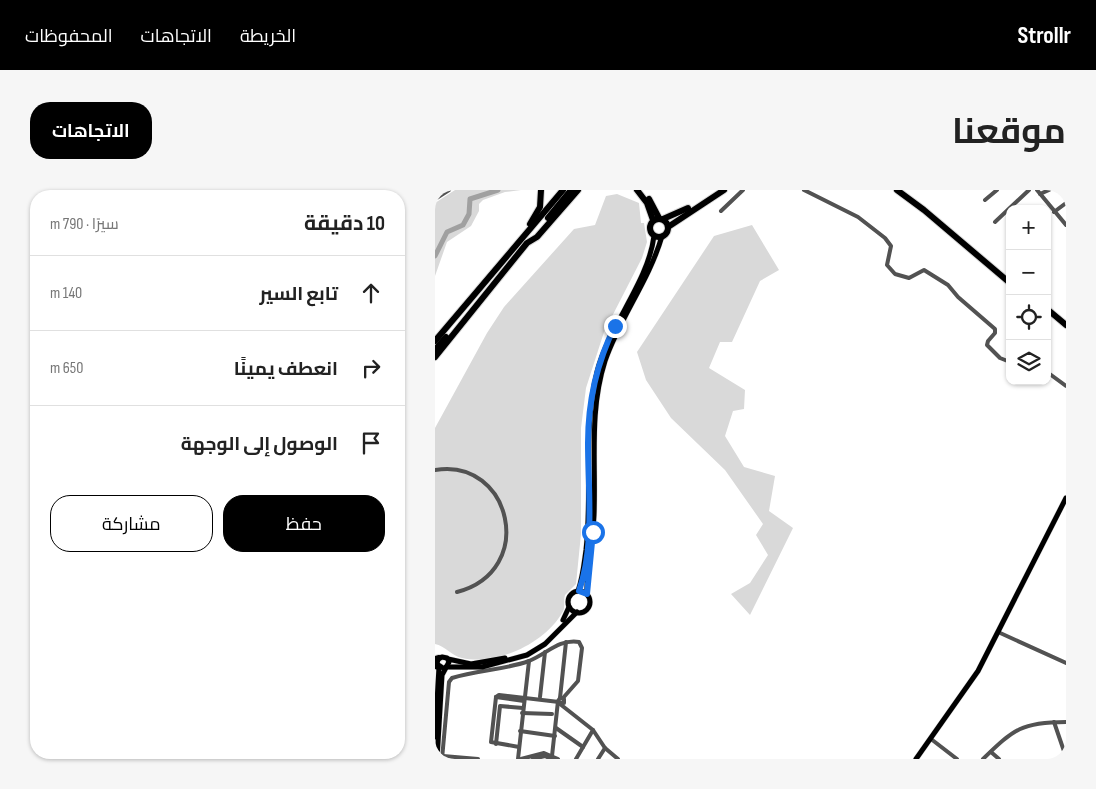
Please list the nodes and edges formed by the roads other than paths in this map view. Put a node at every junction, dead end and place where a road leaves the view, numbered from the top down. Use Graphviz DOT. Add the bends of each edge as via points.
graph roads {
  1 [pos="449,190"];
  2 [pos="563,190"];
  3 [pos="571,190"];
  4 [pos="578,190"];
  5 [pos="637,190"];
  6 [pos="642,190"];
  7 [pos="716,190"];
  8 [pos="724,190"];
  9 [pos="743,190"];
  10 [pos="804,190"];
  11 [pos="897,190"];
  12 [pos="904,190"];
  13 [pos="997,190"];
  14 [pos="1049,190"];
  15 [pos="1026,191"];
  16 [pos="541,192"];
  17 [pos="1039,192"];
  18 [pos="435,199"];
  19 [pos="985,200"];
  20 [pos="1066,203"];
  21 [pos="1049,205"];
  22 [pos="1051,208"];
  23 [pos="721,211"];
  24 [pos="1054,212"];
  25 [pos="658,219"];
  26 [pos="995,222"];
  27 [pos="1066,226"];
  28 [pos="668,227"];
  29 [pos="654,236"];
  30 [pos="662,236"];
  31 [pos="524,241"];
  32 [pos="1006,275"];
  33 [pos="1006,280"];
  34 [pos="1051,312"];
  35 [pos="1051,317"];
  36 [pos="1066,325"];
  37 [pos="1066,330"];
  38 [pos="435,340"];
  39 [pos="435,350"];
  40 [pos="435,357"];
  41 [pos="1006,360"];
  42 [pos="1051,375"];
  43 [pos="1066,386"];
  44 [pos="468,468"];
  45 [pos="435,470"];
  46 [pos="466,473"];
  47 [pos="1066,500"];
  48 [pos="579,591"];
  49 [pos="457,592"];
  50 [pos="587,594"];
  51 [pos="569,607"];
  52 [pos="577,612"];
  53 [pos="998,632"];
  54 [pos="566,642"];
  55 [pos="545,652"];
  56 [pos="437,658"];
  57 [pos="448,659"];
  58 [pos="529,661"];
  59 [pos="1066,664"];
  60 [pos="441,667"];
  61 [pos="458,667"];
  62 [pos="441,679"];
  63 [pos="524,698"];
  64 [pos="541,698"];
  65 [pos="561,701"];
  66 [pos="523,710"];
  67 [pos="552,714"];
  68 [pos="1054,722"];
  69 [pos="1066,722"];
  70 [pos="556,728"];
  71 [pos="593,730"];
  72 [pos="520,731"];
  73 [pos="555,736"];
  74 [pos="435,737"];
  75 [pos="931,739"];
  76 [pos="441,744"];
  77 [pos="495,744"];
  78 [pos="519,747"];
  79 [pos="583,747"];
  80 [pos="605,748"];
  81 [pos="991,752"];
  82 [pos="547,755"];
  83 [pos="443,757"];
  84 [pos="552,757"];
  85 [pos="1066,757"];
  86 [pos="460,758"];
  87 [pos="437,759"];
  88 [pos="477,759"];
  89 [pos="519,759"];
  90 [pos="533,759"];
  91 [pos="558,759"];
  92 [pos="576,759"];
  93 [pos="598,759"];
  94 [pos="618,759"];
  95 [pos="916,759"];
  96 [pos="957,759"];
  97 [pos="983,759"];
  98 [pos="999,759"];
  1 -- 18 [label="street"];
  2 -- 31 [label="highway"];
  3 -- 31 [label="highway"];
  4 -- 31 [label="highway" via="537,237"];
  5 -- 25 [label="highway"];
  6 -- 25 [label="highway"];
  7 -- 25 [label="highway" via="685,210"];
  8 -- 28 [label="highway"];
  9 -- 23 [label="street"];
  10 -- 41 [label="street" via="858,217 885,238 891,246 887,265 892,272 909,278 924,270 948,285 995,329 987,344"];
  11 -- 33 [label="highway"];
  12 -- 32 [label="highway"];
  13 -- 19 [label="street"];
  14 -- 17 [label="street"];
  15 -- 26 [label="street"];
  16 -- 31 [label="highway" via="538,211"];
  17 -- 21 [label="street"];
  20 -- 24 [label="street"];
  22 -- 24 [label="street"];
  24 -- 27 [label="street"];
  25 -- 28 [label="highway"];
  25 -- 29 [label="highway" via="649,228"];
  28 -- 30 [label="highway"];
  29 -- 30 [label="highway"];
  29 -- 48 [label="main road" via="646,266 605,347 595,382 588,427 588,528"];
  30 -- 50 [label="main road" via="645,282 613,342 597,390 593,429 594,516"];
  31 -- 38 [label="highway"];
  31 -- 39 [label="highway"];
  31 -- 40 [label="highway"];
  34 -- 36 [label="highway"];
  35 -- 37 [label="highway"];
  42 -- 43 [label="street"];
  44 -- 46 [label="street"];
  45 -- 46 [label="street"];
  46 -- 49 [label="street" via="485,484 497,498 506,519 508,537 503,556 491,573 478,584"];
  47 -- 53 [label="main road"];
  48 -- 50 [label="main road"];
  48 -- 51 [label="main road" via="569,596"];
  50 -- 52 [label="main road" via="590,600 588,607"];
  51 -- 52 [label="main road"];
  51 -- 57 [label="main road" via="566,617 544,641 525,653 476,664"];
  52 -- 61 [label="main road" via="545,644 527,655 482,667"];
  53 -- 59 [label="street"];
  53 -- 75 [label="main road" via="965,692"];
  54 -- 55 [label="street"];
  54 -- 65 [label="street"];
  54 -- 65 [label="street" via="582,645 577,683"];
  55 -- 58 [label="street"];
  55 -- 64 [label="street"];
  56 -- 57 [label="main road"];
  56 -- 60 [label="main road"];
  57 -- 60 [label="main road"];
  58 -- 63 [label="street"];
  58 -- 76 [label="street" via="450,680"];
  60 -- 61 [label="main road"];
  60 -- 62 [label="main road"];
  60 -- 74 [label="main road"];
  61 -- 62 [label="main road"];
  62 -- 76 [label="main road"];
  63 -- 64 [label="street"];
  63 -- 65 [label="street"];
  63 -- 66 [label="street"];
  63 -- 77 [label="street" via="496,697 491,741"];
  64 -- 65 [label="street"];
  65 -- 70 [label="street"];
  65 -- 71 [label="street"];
  66 -- 67 [label="street"];
  66 -- 72 [label="street"];
  66 -- 77 [label="street" via="501,706"];
  68 -- 69 [label="street"];
  68 -- 81 [label="street" via="1031,723 1011,733"];
  68 -- 85 [label="street"];
  70 -- 73 [label="street"];
  70 -- 79 [label="street"];
  71 -- 79 [label="street"];
  71 -- 80 [label="street"];
  72 -- 73 [label="street"];
  72 -- 78 [label="street"];
  73 -- 84 [label="street"];
  75 -- 95 [label="main road"];
  75 -- 96 [label="street"];
  76 -- 83 [label="street"];
  76 -- 87 [label="main road"];
  77 -- 78 [label="street"];
  78 -- 89 [label="street"];
  79 -- 92 [label="street"];
  80 -- 93 [label="street"];
  80 -- 94 [label="street"];
  81 -- 97 [label="street"];
  81 -- 98 [label="street"];
  82 -- 84 [label="street"];
  82 -- 89 [label="street"];
  82 -- 90 [label="street"];
  83 -- 86 [label="street"];
  84 -- 91 [label="street"];
  86 -- 88 [label="street"];
}
